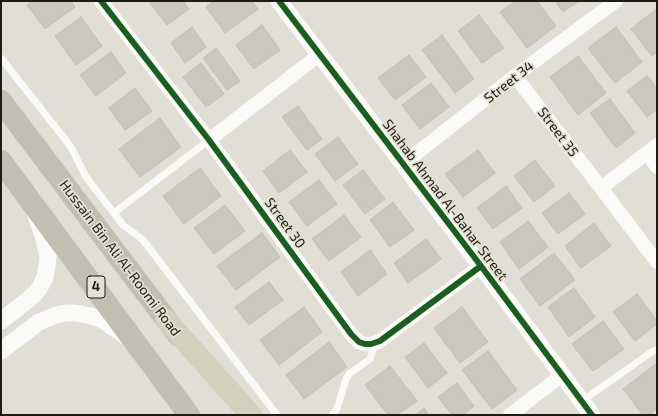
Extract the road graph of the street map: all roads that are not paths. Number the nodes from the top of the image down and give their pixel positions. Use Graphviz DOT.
graph roads {
  1 [pos="101,1"];
  2 [pos="279,1"];
  3 [pos="616,1"];
  4 [pos="319,55"];
  5 [pos="1,58"];
  6 [pos="516,76"];
  7 [pos="1,101"];
  8 [pos="209,140"];
  9 [pos="652,149"];
  10 [pos="1,161"];
  11 [pos="403,164"];
  12 [pos="657,167"];
  13 [pos="601,188"];
  14 [pos="29,197"];
  15 [pos="114,212"];
  16 [pos="657,262"];
  17 [pos="481,266"];
  18 [pos="166,320"];
  19 [pos="1,321"];
  20 [pos="375,343"];
  21 [pos="138,344"];
  22 [pos="657,350"];
  23 [pos="1,351"];
  24 [pos="562,375"];
  25 [pos="582,401"];
  26 [pos="190,415"];
  27 [pos="239,415"];
  28 [pos="251,415"];
  29 [pos="277,415"];
  30 [pos="332,415"];
  31 [pos="510,415"];
  32 [pos="592,415"];
  1 -- 8 [label="street, Street 30"];
  2 -- 4 [label="street, Shahab Ahmad Al-Bahar Street"];
  3 -- 6 [label="street, Street 34"];
  4 -- 8 [label="street"];
  4 -- 11 [label="street, Shahab Ahmad Al-Bahar Street"];
  5 -- 15 [label="lane"];
  6 -- 11 [label="street, Street 34"];
  6 -- 13 [label="street, Street 35"];
  7 -- 18 [label="highway, Hussain Bin Ali Al-Roomi Road"];
  8 -- 15 [label="lane"];
  8 -- 20 [label="street, Street 30"];
  9 -- 12 [label="street"];
  9 -- 13 [label="street"];
  10 -- 14 [label="highway, 4"];
  11 -- 17 [label="street, Shahab Ahmad Al-Bahar Street"];
  13 -- 16 [label="street, Street 35"];
  14 -- 19 [label="street"];
  14 -- 21 [label="highway, 4"];
  15 -- 29 [label="lane"];
  17 -- 20 [label="street"];
  17 -- 24 [label="street, Shahab Ahmad Al-Bahar Street"];
  18 -- 27 [label="highway, Hussain Bin Ali Al-Roomi Road"];
  18 -- 28 [label="highway"];
  20 -- 30 [label="lane"];
  21 -- 23 [label="street"];
  21 -- 26 [label="highway, 4"];
  22 -- 25 [label="lane"];
  24 -- 25 [label="street, Shahab Ahmad Al-Bahar Street"];
  24 -- 31 [label="street"];
  25 -- 32 [label="street, Shahab Ahmad Al-Bahar Street"];
}
